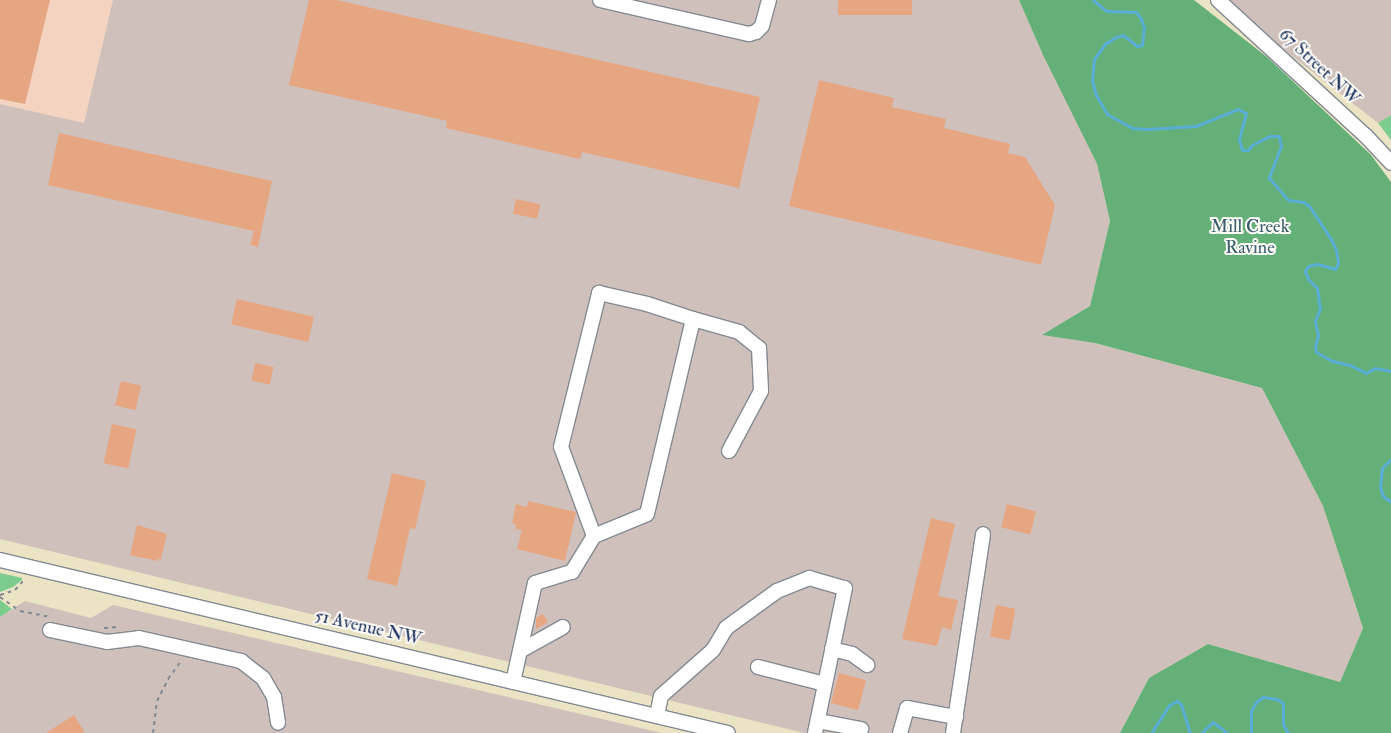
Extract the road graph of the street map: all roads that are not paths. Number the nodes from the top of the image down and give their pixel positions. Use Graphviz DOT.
graph roads {
  1 [pos="600,0"];
  2 [pos="769,0"];
  3 [pos="1218,0"];
  4 [pos="1391,164"];
  5 [pos="693,319"];
  6 [pos="729,451"];
  7 [pos="984,534"];
  8 [pos="594,536"];
  9 [pos="0,560"];
  10 [pos="563,627"];
  11 [pos="50,630"];
  12 [pos="832,649"];
  13 [pos="520,651"];
  14 [pos="867,665"];
  15 [pos="758,667"];
  16 [pos="513,682"];
  17 [pos="825,684"];
  18 [pos="657,716"];
  19 [pos="956,717"];
  20 [pos="278,723"];
  21 [pos="817,727"];
  22 [pos="861,729"];
  23 [pos="728,733"];
  24 [pos="900,733"];
  25 [pos="953,733"];
  1 -- 2 [label="street"];
  3 -- 4 [label="street, 67 Street NW"];
  5 -- 6 [label="street"];
  5 -- 8 [label="street"];
  5 -- 8 [label="street"];
  7 -- 19 [label="street"];
  8 -- 13 [label="street"];
  9 -- 16 [label="street, 51 Avenue NW"];
  10 -- 13 [label="street"];
  11 -- 20 [label="street"];
  12 -- 14 [label="street"];
  12 -- 17 [label="street"];
  12 -- 18 [label="street"];
  13 -- 16 [label="street"];
  15 -- 17 [label="street"];
  16 -- 18 [label="street, 51 Avenue NW"];
  17 -- 21 [label="street"];
  18 -- 23 [label="street, 51 Avenue NW"];
  19 -- 24 [label="street"];
  19 -- 25 [label="street"];
  21 -- 22 [label="street"];
}
